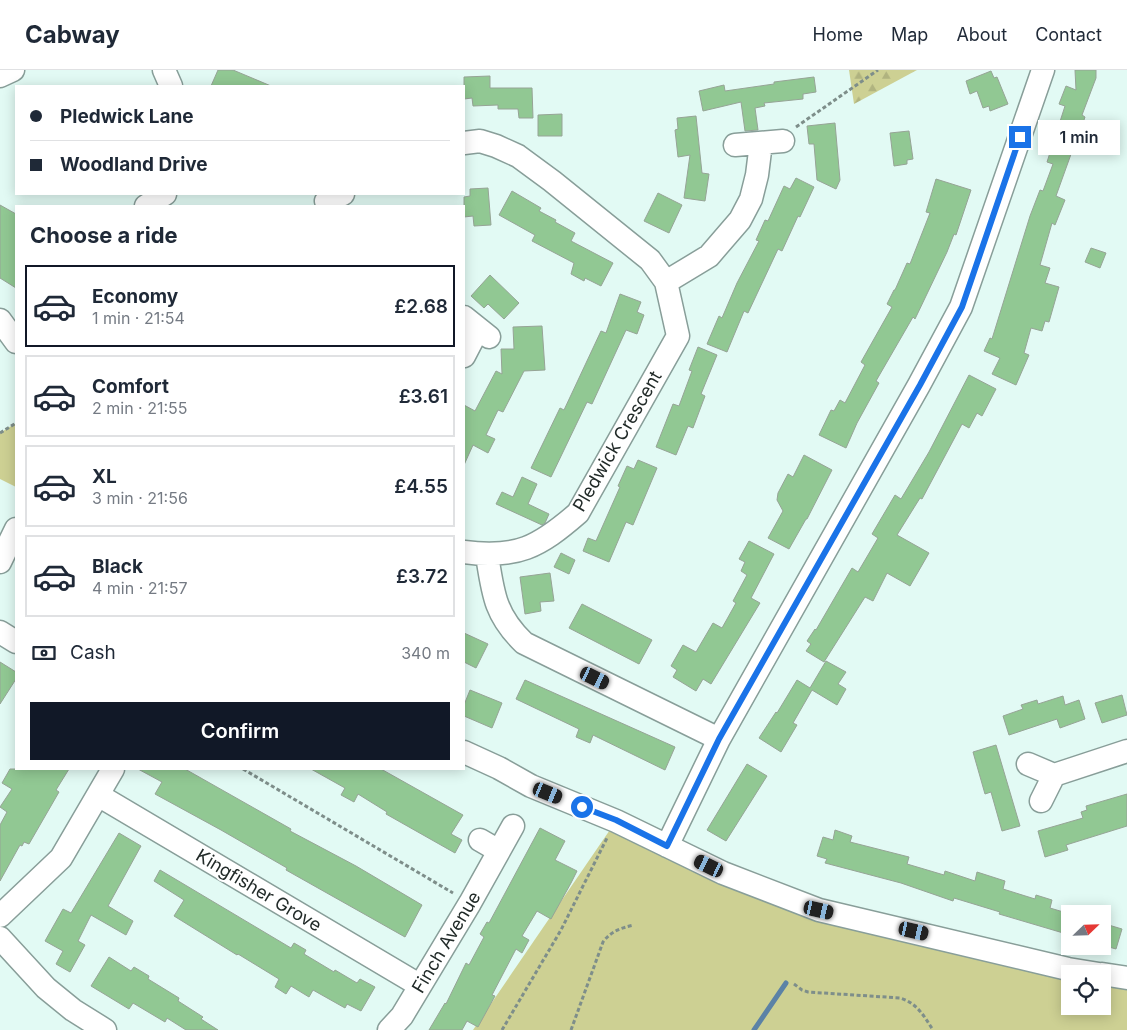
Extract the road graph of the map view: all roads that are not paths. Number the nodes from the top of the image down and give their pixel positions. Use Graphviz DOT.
graph roads {
  1 [pos="13,70"];
  2 [pos="164,70"];
  3 [pos="1043,70"];
  4 [pos="0,76"];
  5 [pos="171,85"];
  6 [pos="783,141"];
  7 [pos="465,143"];
  8 [pos="761,143"];
  9 [pos="735,145"];
  10 [pos="163,195"];
  11 [pos="148,205"];
  12 [pos="666,282"];
  13 [pos="0,320"];
  14 [pos="477,328"];
  15 [pos="15,341"];
  16 [pos="465,354"];
  17 [pos="15,531"];
  18 [pos="465,552"];
  19 [pos="487,555"];
  20 [pos="0,562"];
  21 [pos="0,632"];
  22 [pos="15,641"];
  23 [pos="719,739"];
  24 [pos="1127,751"];
  25 [pos="465,752"];
  26 [pos="1028,764"];
  27 [pos="112,770"];
  28 [pos="1054,775"];
  29 [pos="98,795"];
  30 [pos="1041,801"];
  31 [pos="513,826"];
  32 [pos="480,840"];
  33 [pos="667,846"];
  34 [pos="499,851"];
  35 [pos="0,916"];
  36 [pos="0,938"];
  37 [pos="1061,967"];
  38 [pos="1111,976"];
  39 [pos="1127,978"];
  40 [pos="420,985"];
  41 [pos="105,1030"];
  42 [pos="389,1030"];
  1 -- 4 [label="street"];
  2 -- 5 [label="street"];
  3 -- 23 [label="street"];
  6 -- 8 [label="street"];
  7 -- 12 [label="street, Pledwick Crescent"];
  8 -- 9 [label="street"];
  8 -- 12 [label="street"];
  10 -- 11 [label="street"];
  12 -- 19 [label="street, Pledwick Crescent"];
  13 -- 15 [label="street"];
  14 -- 16 [label="street"];
  17 -- 20 [label="street"];
  18 -- 19 [label="street, Pledwick Crescent"];
  19 -- 23 [label="street"];
  21 -- 22 [label="street"];
  23 -- 33 [label="street"];
  24 -- 28 [label="street"];
  25 -- 33 [label="street"];
  26 -- 28 [label="street"];
  27 -- 29 [label="street"];
  28 -- 30 [label="street"];
  29 -- 35 [label="street"];
  29 -- 40 [label="street, Kingfisher Grove"];
  31 -- 34 [label="street, Finch Avenue"];
  32 -- 34 [label="street"];
  33 -- 37 [label="street"];
  34 -- 40 [label="street, Finch Avenue"];
  36 -- 41 [label="street"];
  38 -- 39 [label="street"];
  40 -- 42 [label="street, Finch Avenue"];
}
